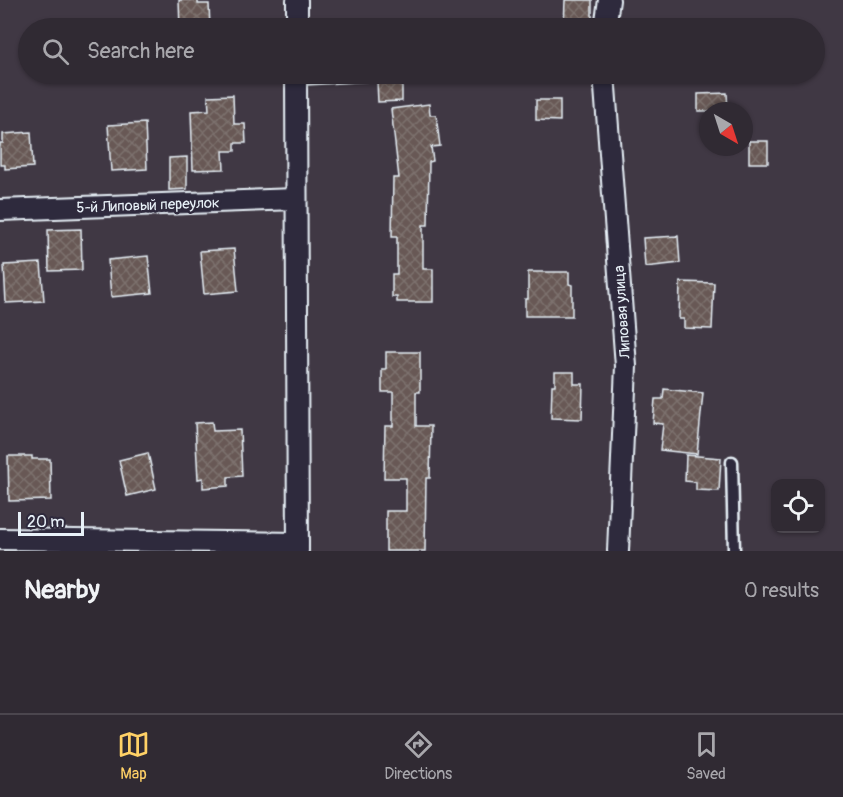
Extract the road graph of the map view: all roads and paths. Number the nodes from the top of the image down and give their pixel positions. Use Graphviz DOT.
graph roads {
  1 [pos="297,0"];
  2 [pos="609,0"];
  3 [pos="297,18"];
  4 [pos="606,18"];
  5 [pos="296,84"];
  6 [pos="605,84"];
  7 [pos="296,199"];
  8 [pos="0,210"];
  9 [pos="732,462"];
  10 [pos="0,538"];
  11 [pos="298,547"];
  12 [pos="618,551"];
  13 [pos="734,551"];
  1 -- 3 [label="street"];
  2 -- 4 [label="street"];
  5 -- 7 [label="street"];
  6 -- 12 [label="street, Липовая улица"];
  7 -- 8 [label="street, 5-й Липовый переулок"];
  7 -- 11 [label="street"];
  9 -- 13 [label="lane"];
  10 -- 11 [label="street"];
}
